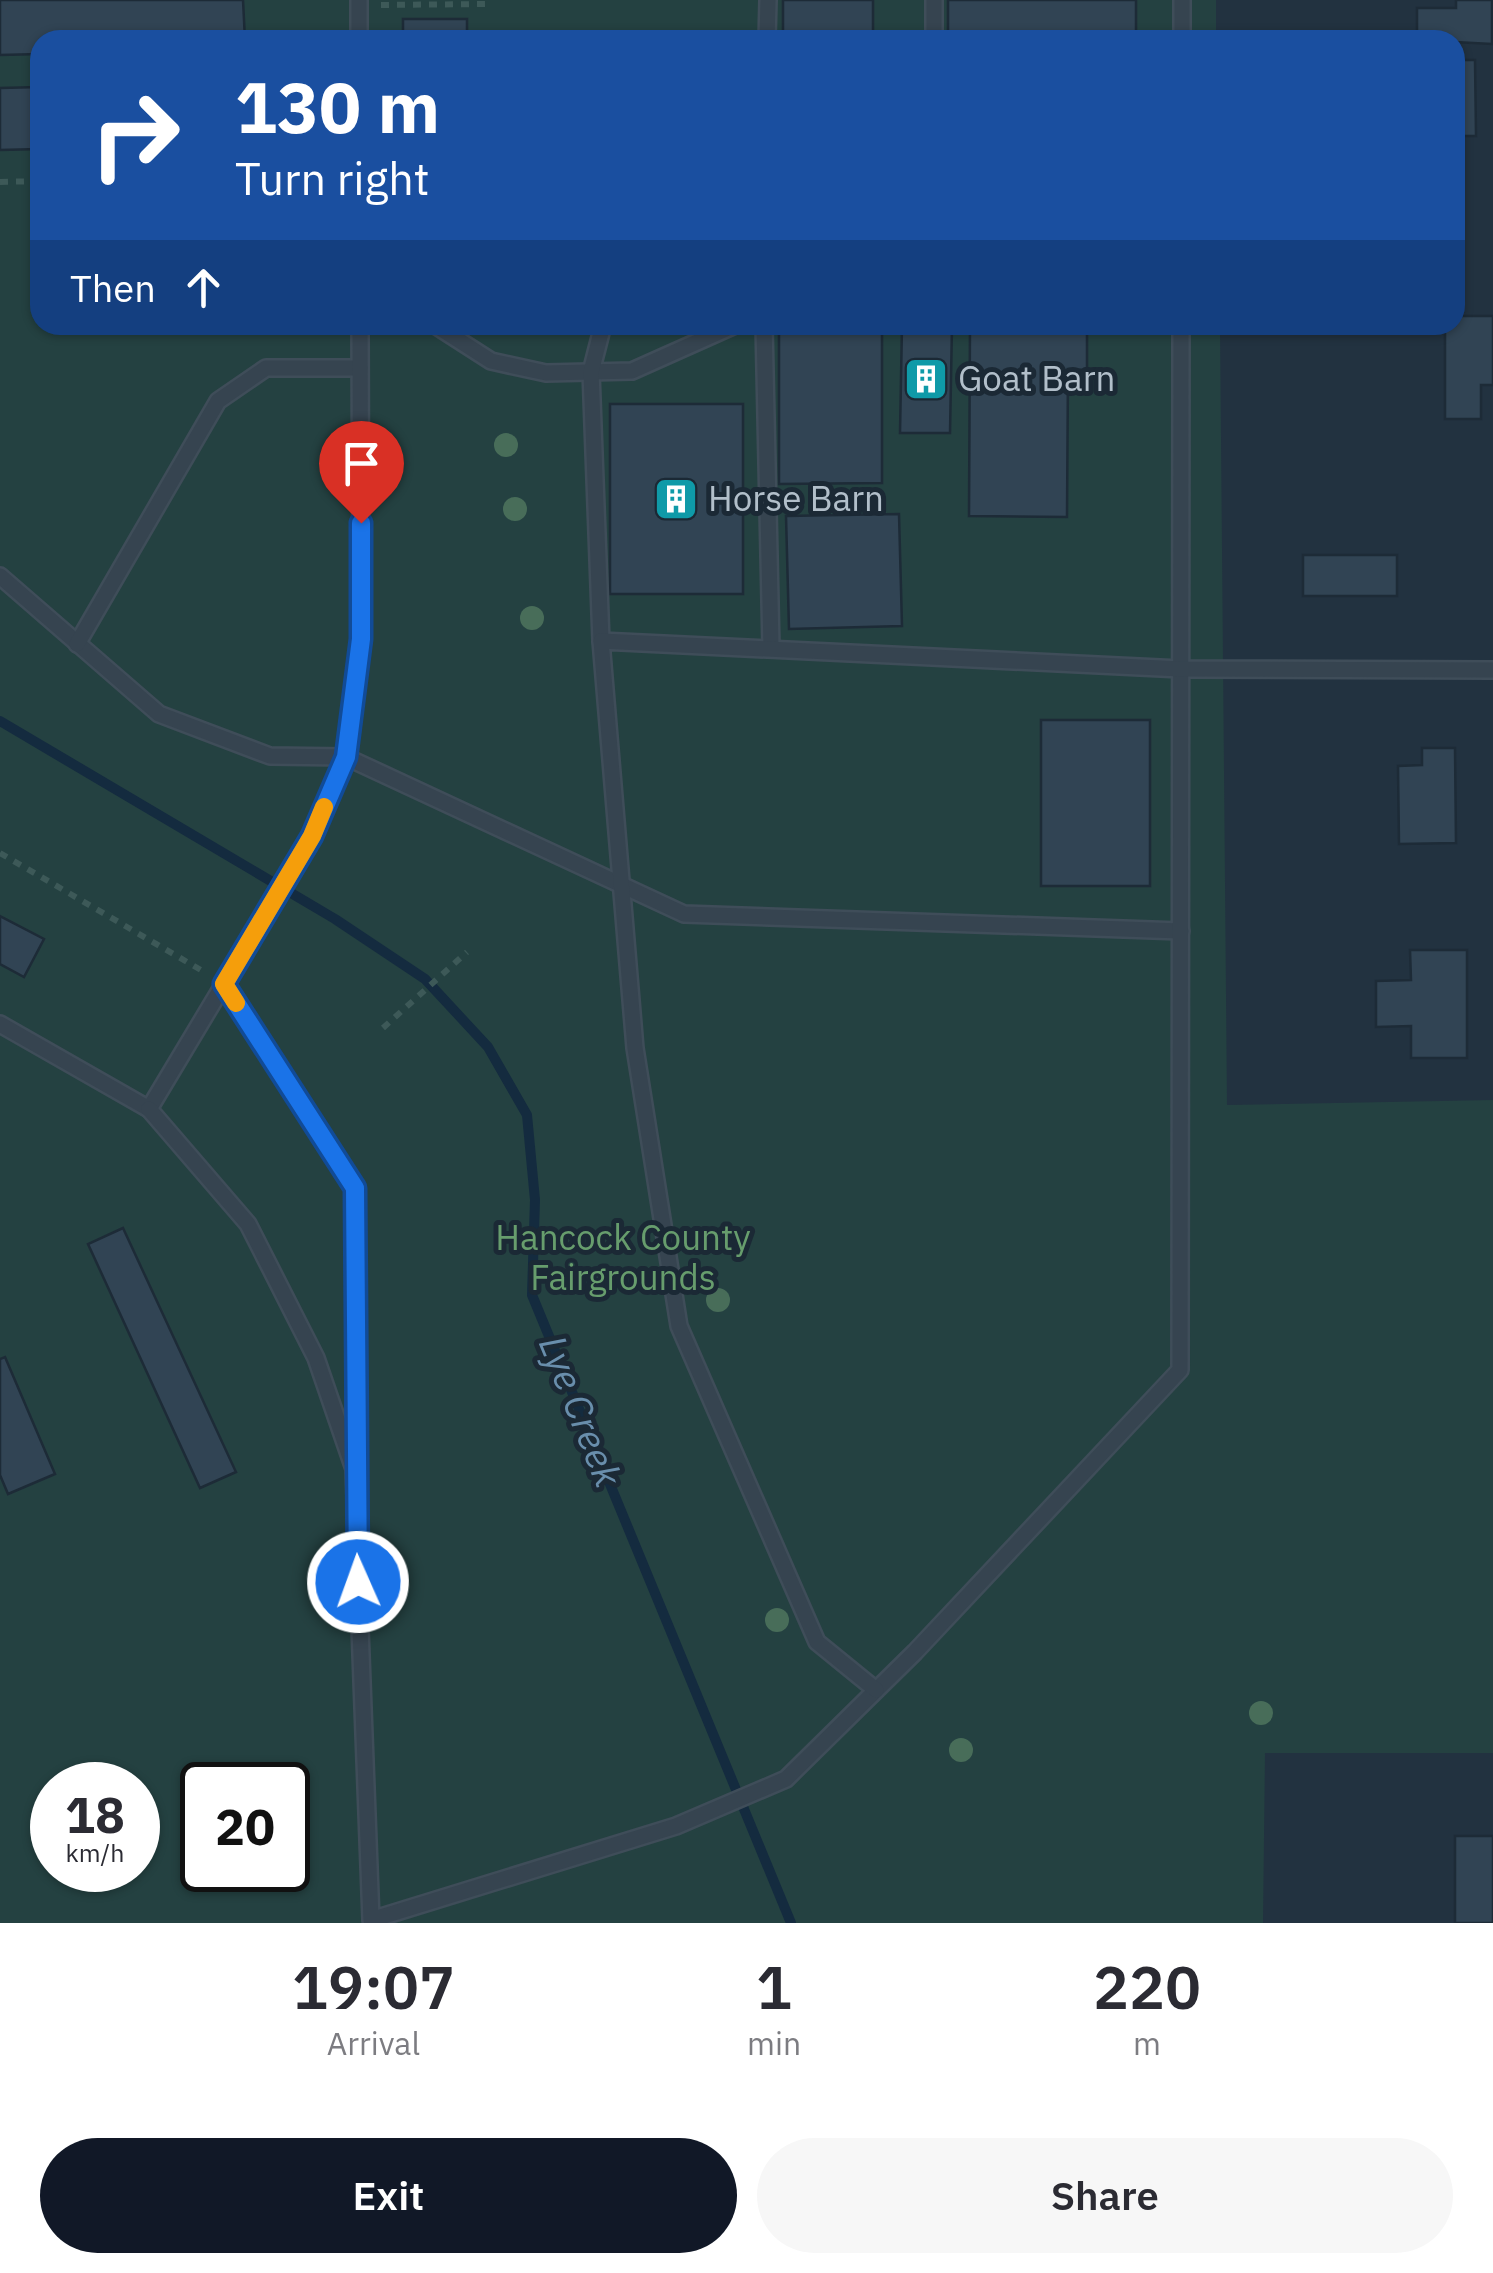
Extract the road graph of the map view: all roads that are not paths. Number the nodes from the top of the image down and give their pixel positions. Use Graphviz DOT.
graph roads {
  1 [pos="768,0"];
  2 [pos="934,0"];
  3 [pos="1182,0"];
  4 [pos="359,3"];
  5 [pos="359,30"];
  6 [pos="767,30"];
  7 [pos="934,30"];
  8 [pos="1182,30"];
  9 [pos="360,335"];
  10 [pos="451,335"];
  11 [pos="600,335"];
  12 [pos="712,335"];
  13 [pos="764,335"];
  14 [pos="1181,335"];
  15 [pos="360,368"];
  16 [pos="591,372"];
  17 [pos="0,576"];
  18 [pos="601,641"];
  19 [pos="76,644"];
  20 [pos="770,648"];
  21 [pos="1181,668"];
  22 [pos="1493,670"];
  23 [pos="346,757"];
  24 [pos="620,885"];
  25 [pos="1181,931"];
  26 [pos="224,984"];
  27 [pos="0,1024"];
  28 [pos="149,1109"];
  29 [pos="354,1468"];
  30 [pos="876,1690"];
  31 [pos="369,1922"];
  1 -- 6 [label="lane"];
  2 -- 7 [label="lane"];
  3 -- 8 [label="lane"];
  4 -- 5 [label="lane"];
  9 -- 15 [label="lane"];
  10 -- 16 [label="lane"];
  11 -- 16 [label="lane"];
  12 -- 16 [label="lane"];
  13 -- 20 [label="lane"];
  14 -- 21 [label="lane"];
  15 -- 19 [label="lane"];
  15 -- 23 [label="lane"];
  16 -- 18 [label="lane"];
  17 -- 19 [label="lane"];
  18 -- 20 [label="lane"];
  18 -- 24 [label="lane"];
  19 -- 23 [label="lane"];
  20 -- 21 [label="lane"];
  21 -- 22 [label="lane"];
  21 -- 25 [label="lane"];
  23 -- 24 [label="lane"];
  23 -- 26 [label="lane"];
  24 -- 25 [label="lane"];
  24 -- 30 [label="lane"];
  25 -- 30 [label="lane"];
  26 -- 28 [label="lane"];
  26 -- 29 [label="lane"];
  27 -- 28 [label="lane"];
  28 -- 29 [label="lane"];
  29 -- 31 [label="lane"];
  30 -- 31 [label="lane"];
}
